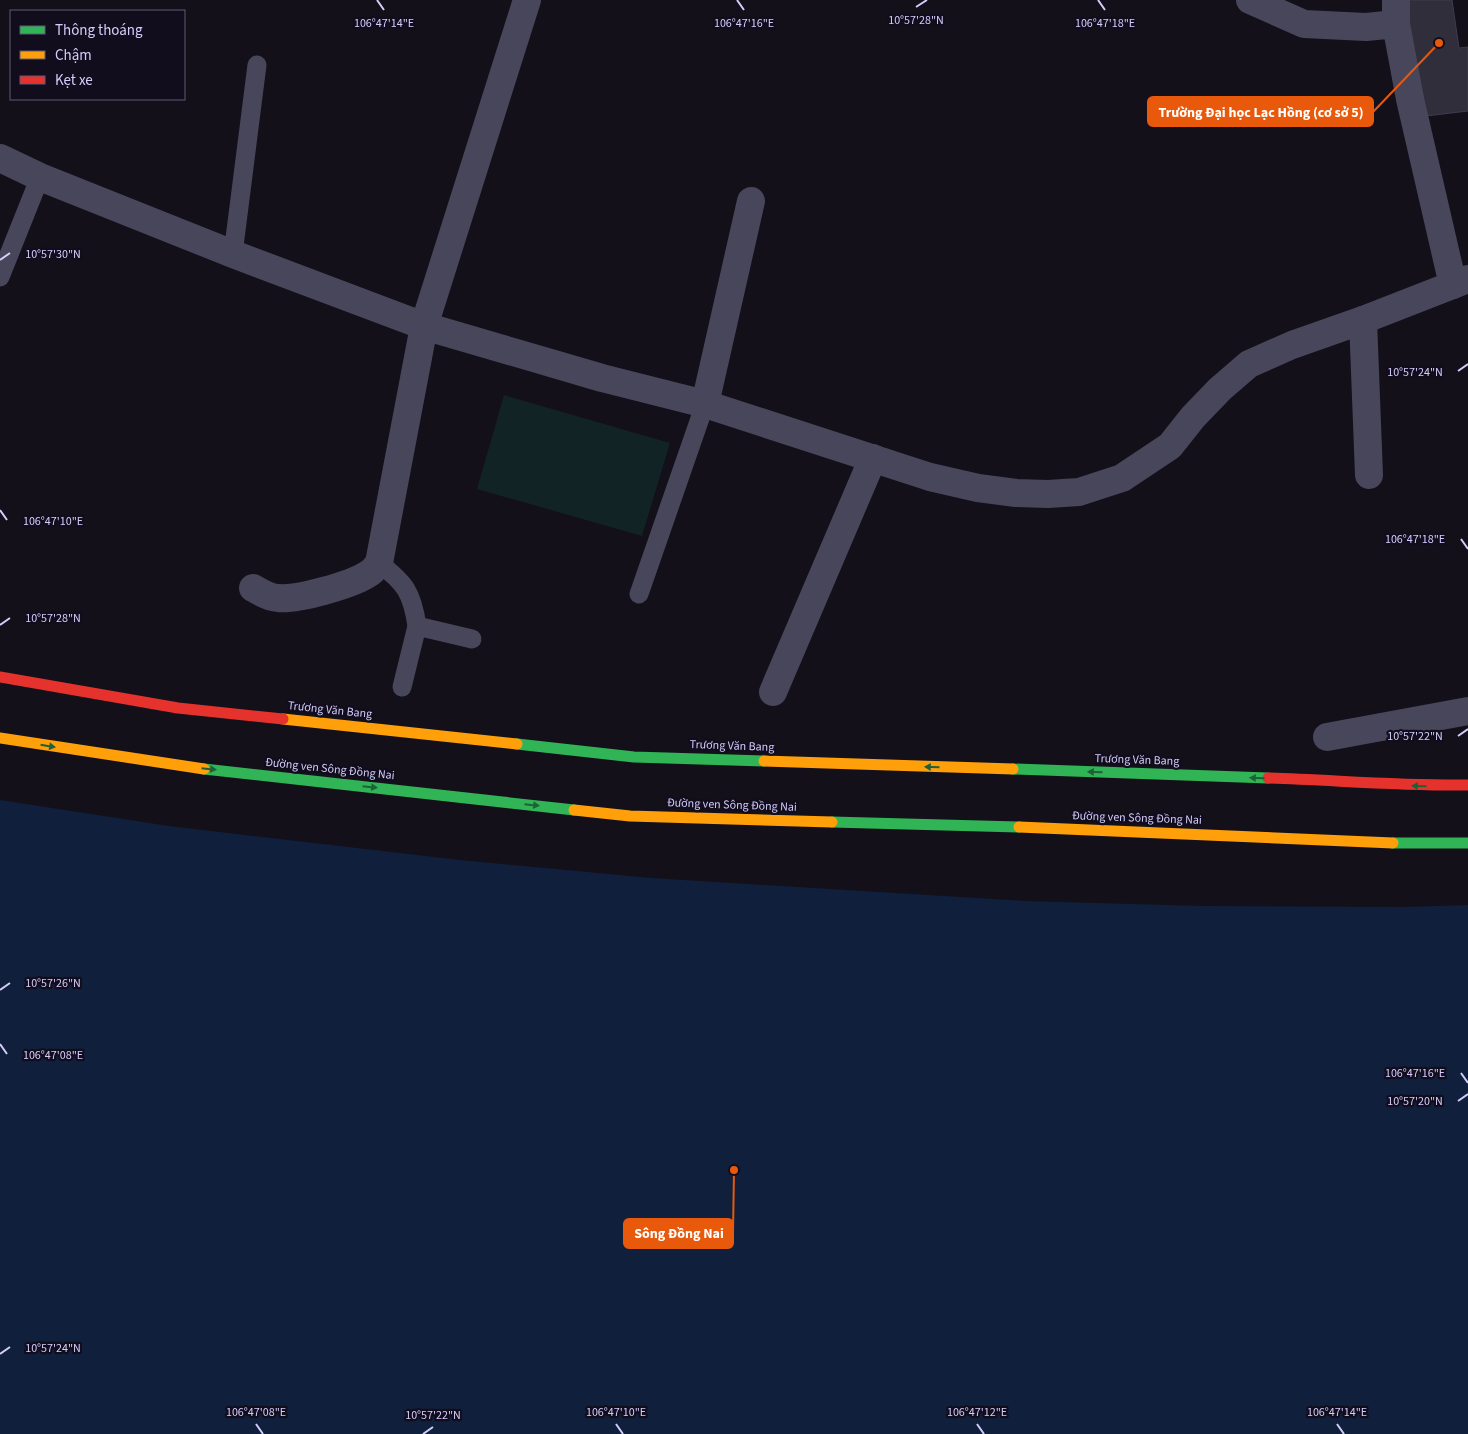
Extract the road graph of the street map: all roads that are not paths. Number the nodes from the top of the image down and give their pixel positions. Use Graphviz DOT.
graph roads {
  1 [pos="527,0"];
  2 [pos="1250,0"];
  3 [pos="1396,12"];
  4 [pos="256,65"];
  5 [pos="0,158"];
  6 [pos="40,177"];
  7 [pos="751,202"];
  8 [pos="234,254"];
  9 [pos="0,277"];
  10 [pos="1461,282"];
  11 [pos="1363,320"];
  12 [pos="424,326"];
  13 [pos="705,404"];
  14 [pos="873,458"];
  15 [pos="1368,475"];
  16 [pos="379,563"];
  17 [pos="253,588"];
  18 [pos="639,594"];
  19 [pos="416,626"];
  20 [pos="472,639"];
  21 [pos="0,677"];
  22 [pos="402,687"];
  23 [pos="773,692"];
  24 [pos="1468,711"];
  25 [pos="1327,737"];
  26 [pos="0,738"];
  27 [pos="1468,785"];
  28 [pos="1468,842"];
  1 -- 12 [label="street"];
  2 -- 3 [label="street"];
  3 -- 10 [label="street"];
  4 -- 8 [label="lane"];
  5 -- 6 [label="street"];
  6 -- 8 [label="street"];
  6 -- 9 [label="lane"];
  7 -- 13 [label="street"];
  8 -- 12 [label="street"];
  10 -- 11 [label="street"];
  11 -- 14 [label="street"];
  11 -- 15 [label="street"];
  12 -- 13 [label="street"];
  12 -- 16 [label="street"];
  13 -- 14 [label="street"];
  13 -- 18 [label="lane"];
  14 -- 23 [label="street"];
  16 -- 17 [label="street"];
  16 -- 19 [label="lane"];
  19 -- 20 [label="lane"];
  19 -- 22 [label="lane"];
  27 -- 21 [label="main road, Trương Văn Bang, one-way"];
  24 -- 25 [label="street"];
  26 -- 28 [label="main road, Đường ven Sông Đồng Nai, one-way"];
}
